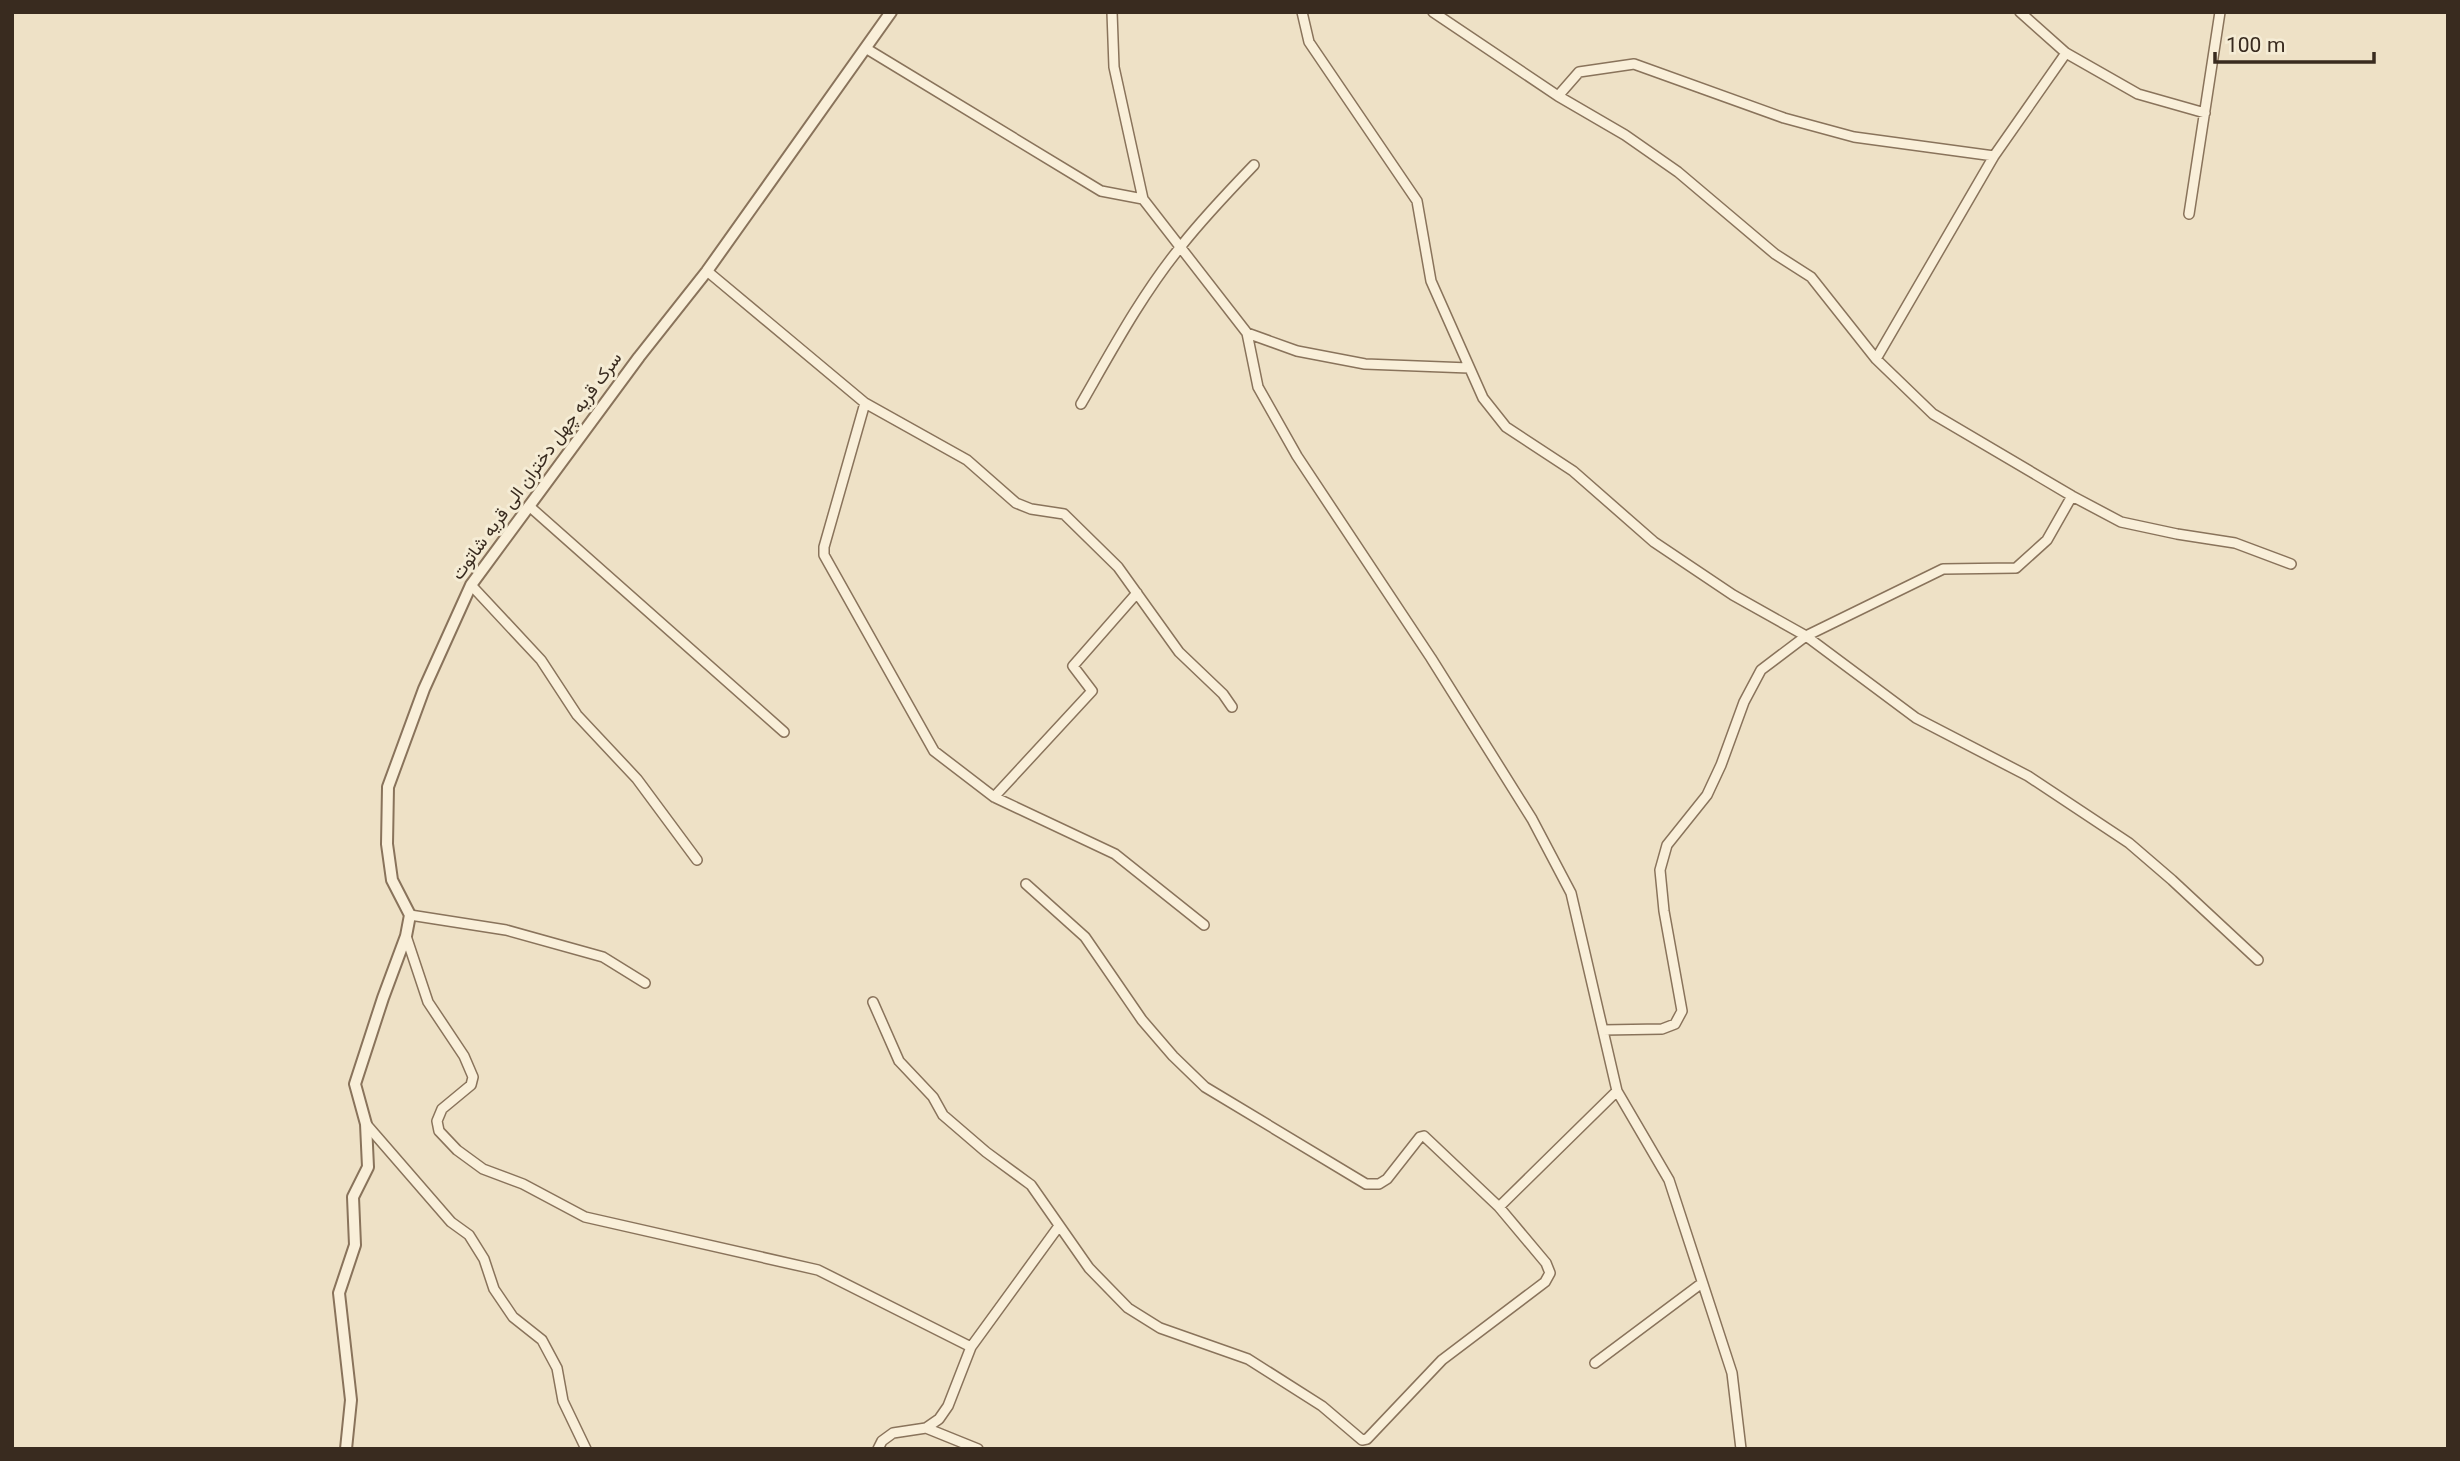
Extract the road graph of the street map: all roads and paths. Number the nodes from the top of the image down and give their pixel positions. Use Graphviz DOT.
graph roads {
  1 [pos="891,12"];
  2 [pos="1112,12"];
  3 [pos="1302,12"];
  4 [pos="1433,12"];
  5 [pos="2020,12"];
  6 [pos="2220,12"];
  7 [pos="867,49"];
  8 [pos="2066,53"];
  9 [pos="1558,96"];
  10 [pos="2205,113"];
  11 [pos="1994,156"];
  12 [pos="1254,165"];
  13 [pos="1143,199"];
  14 [pos="2189,214"];
  15 [pos="1180,247"];
  16 [pos="707,271"];
  17 [pos="1247,333"];
  18 [pos="1876,359"];
  19 [pos="1469,368"];
  20 [pos="865,403"];
  21 [pos="1081,404"];
  22 [pos="2072,496"];
  23 [pos="528,506"];
  24 [pos="2291,564"];
  25 [pos="471,585"];
  26 [pos="1138,593"];
  27 [pos="1806,636"];
  28 [pos="1232,707"];
  29 [pos="784,732"];
  30 [pos="994,797"];
  31 [pos="697,860"];
  32 [pos="1026,884"];
  33 [pos="410,915"];
  34 [pos="1204,925"];
  35 [pos="406,936"];
  36 [pos="2258,960"];
  37 [pos="645,983"];
  38 [pos="873,1002"];
  39 [pos="1603,1030"];
  40 [pos="1618,1091"];
  41 [pos="366,1124"];
  42 [pos="1499,1206"];
  43 [pos="1059,1226"];
  44 [pos="1702,1283"];
  45 [pos="971,1347"];
  46 [pos="1595,1363"];
  47 [pos="926,1428"];
  48 [pos="346,1449"];
  49 [pos="586,1449"];
  50 [pos="878,1449"];
  51 [pos="978,1449"];
  52 [pos="1741,1449"];
  1 -- 7 [label="street, سرک قریه چهل دختران الی قریه شاتوت"];
  2 -- 13 [label="street"];
  3 -- 19 [label="street"];
  4 -- 9 [label="street"];
  5 -- 8 [label="street"];
  6 -- 10 [label="street"];
  7 -- 13 [label="street"];
  7 -- 16 [label="street, سرک قریه چهل دختران الی قریه شاتوت"];
  8 -- 10 [label="street"];
  8 -- 11 [label="street"];
  9 -- 11 [label="street"];
  9 -- 18 [label="street"];
  10 -- 14 [label="street"];
  11 -- 18 [label="street"];
  12 -- 15 [label="street"];
  13 -- 15 [label="street"];
  15 -- 17 [label="street"];
  15 -- 21 [label="street"];
  16 -- 20 [label="street"];
  16 -- 23 [label="street, سرک قریه چهل دختران الی قریه شاتوت"];
  17 -- 19 [label="street"];
  17 -- 39 [label="street"];
  18 -- 22 [label="street"];
  19 -- 27 [label="street"];
  20 -- 26 [label="street"];
  20 -- 30 [label="street"];
  22 -- 24 [label="street"];
  22 -- 27 [label="street"];
  23 -- 25 [label="street, سرک قریه چهل دختران الی قریه شاتوت"];
  23 -- 29 [label="street"];
  25 -- 31 [label="street"];
  25 -- 33 [label="street, سرک قریه چهل دختران الی قریه شاتوت"];
  26 -- 28 [label="street"];
  26 -- 30 [label="street"];
  27 -- 36 [label="street"];
  27 -- 39 [label="street"];
  30 -- 34 [label="street"];
  32 -- 42 [label="street"];
  33 -- 35 [label="street"];
  33 -- 37 [label="street"];
  35 -- 41 [label="street"];
  35 -- 45 [label="street"];
  38 -- 43 [label="street"];
  39 -- 40 [label="street"];
  40 -- 42 [label="street"];
  40 -- 44 [label="street"];
  41 -- 48 [label="street"];
  41 -- 49 [label="street"];
  42 -- 43 [label="street"];
  43 -- 45 [label="street"];
  44 -- 46 [label="street"];
  44 -- 52 [label="street"];
  45 -- 47 [label="street"];
  47 -- 50 [label="street"];
  47 -- 51 [label="street"];
}
